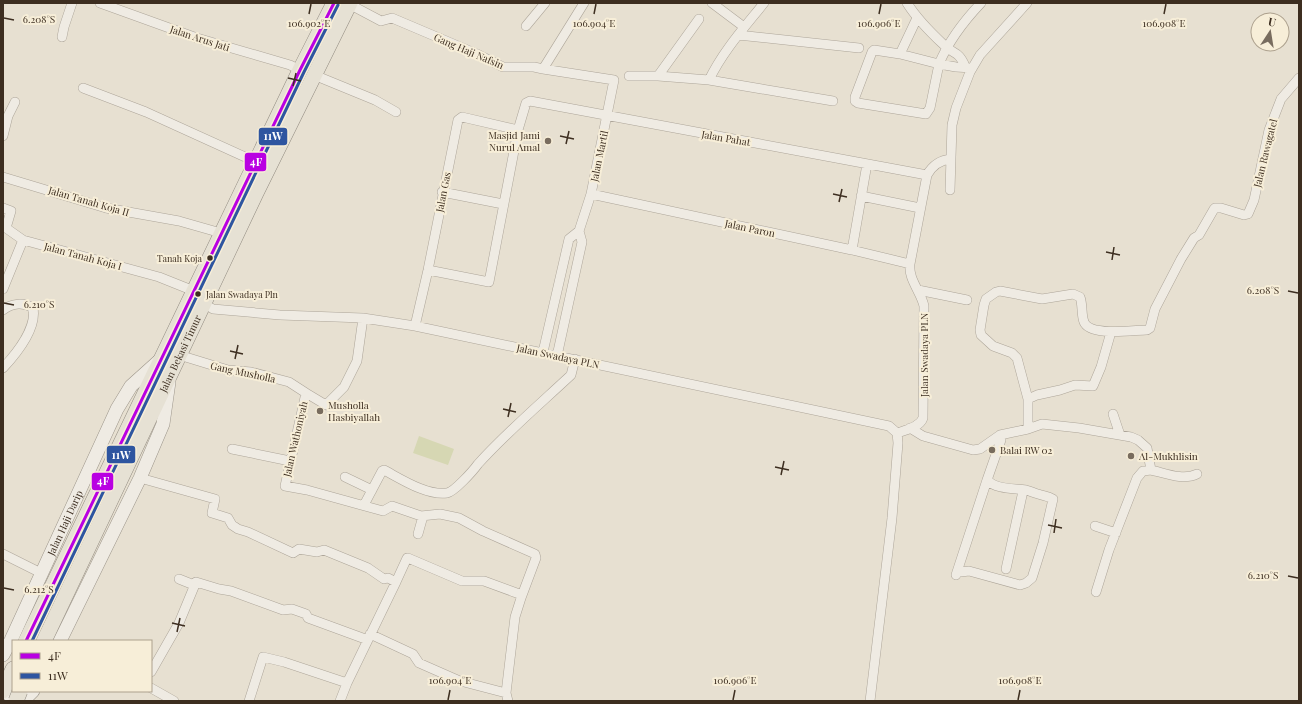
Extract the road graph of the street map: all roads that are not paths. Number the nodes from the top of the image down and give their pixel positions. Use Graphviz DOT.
graph roads {
  1 [pos="72,3"];
  2 [pos="101,3"];
  3 [pos="334,3"];
  4 [pos="350,3"];
  5 [pos="545,3"];
  6 [pos="584,3"];
  7 [pos="712,3"];
  8 [pos="764,3"];
  9 [pos="907,3"];
  10 [pos="981,3"];
  11 [pos="1027,3"];
  12 [pos="917,18"];
  13 [pos="698,19"];
  14 [pos="526,26"];
  15 [pos="744,27"];
  16 [pos="738,35"];
  17 [pos="62,37"];
  18 [pos="946,47"];
  19 [pos="859,48"];
  20 [pos="900,54"];
  21 [pos="939,64"];
  22 [pos="968,67"];
  23 [pos="543,69"];
  24 [pos="307,72"];
  25 [pos="629,76"];
  26 [pos="658,76"];
  27 [pos="1299,78"];
  28 [pos="614,80"];
  29 [pos="709,80"];
  30 [pos="84,88"];
  31 [pos="833,101"];
  32 [pos="14,102"];
  33 [pos="396,112"];
  34 [pos="607,116"];
  35 [pos="518,130"];
  36 [pos="3,136"];
  37 [pos="951,159"];
  38 [pos="256,162"];
  39 [pos="867,164"];
  40 [pos="927,176"];
  41 [pos="3,177"];
  42 [pos="950,190"];
  43 [pos="442,192"];
  44 [pos="591,194"];
  45 [pos="861,196"];
  46 [pos="503,204"];
  47 [pos="3,208"];
  48 [pos="920,208"];
  49 [pos="579,231"];
  50 [pos="221,233"];
  51 [pos="23,240"];
  52 [pos="852,250"];
  53 [pos="910,264"];
  54 [pos="428,270"];
  55 [pos="3,289"];
  56 [pos="918,290"];
  57 [pos="194,291"];
  58 [pos="967,300"];
  59 [pos="208,306"];
  60 [pos="3,310"];
  61 [pos="363,318"];
  62 [pos="415,326"];
  63 [pos="1111,332"];
  64 [pos="543,352"];
  65 [pos="179,355"];
  66 [pos="557,356"];
  67 [pos="162,357"];
  68 [pos="575,360"];
  69 [pos="3,368"];
  70 [pos="170,374"];
  71 [pos="306,393"];
  72 [pos="1028,399"];
  73 [pos="1113,414"];
  74 [pos="910,428"];
  75 [pos="1028,429"];
  76 [pos="897,433"];
  77 [pos="1120,435"];
  78 [pos="1000,436"];
  79 [pos="232,449"];
  80 [pos="290,461"];
  81 [pos="1151,470"];
  82 [pos="1197,474"];
  83 [pos="345,477"];
  84 [pos="140,478"];
  85 [pos="987,480"];
  86 [pos="372,490"];
  87 [pos="1023,490"];
  88 [pos="364,505"];
  89 [pos="423,516"];
  90 [pos="1095,526"];
  91 [pos="1116,533"];
  92 [pos="418,534"];
  93 [pos="3,554"];
  94 [pos="1006,569"];
  95 [pos="41,573"];
  96 [pos="179,579"];
  97 [pos="396,582"];
  98 [pos="194,585"];
  99 [pos="1096,592"];
  100 [pos="522,595"];
  101 [pos="369,637"];
  102 [pos="26,640"];
  103 [pos="44,640"];
  104 [pos="60,640"];
  105 [pos="3,655"];
  106 [pos="152,670"];
  107 [pos="12,671"];
  108 [pos="347,683"];
  109 [pos="152,689"];
  110 [pos="3,691"];
  111 [pos="32,692"];
  112 [pos="3,695"];
  113 [pos="507,697"];
  114 [pos="174,701"];
  115 [pos="249,701"];
  116 [pos="340,701"];
  117 [pos="870,701"];
  1 -- 17 [label="street"];
  2 -- 24 [label="street, Jalan Arus Jati"];
  3 -- 24 [label="main road, Jalan Bekasi Timur"];
  4 -- 23 [label="street, Gang Haji Nafsin"];
  4 -- 24 [label="main road, Jalan Bekasi Timur"];
  5 -- 14 [label="street"];
  6 -- 23 [label="street"];
  7 -- 15 [label="street"];
  8 -- 15 [label="street"];
  9 -- 12 [label="street"];
  10 -- 18 [label="street"];
  11 -- 22 [label="street"];
  12 -- 18 [label="street"];
  12 -- 20 [label="street"];
  13 -- 26 [label="street"];
  15 -- 16 [label="street"];
  16 -- 19 [label="street"];
  16 -- 29 [label="street"];
  18 -- 21 [label="street"];
  18 -- 22 [label="street"];
  20 -- 21 [label="street"];
  20 -- 21 [label="street"];
  21 -- 22 [label="street"];
  22 -- 37 [label="street"];
  23 -- 28 [label="street, Gang Haji Nafsin"];
  24 -- 33 [label="street, Jalan Arus Jati"];
  24 -- 38 [label="main road, Jalan Bekasi Timur"];
  24 -- 59 [label="main road, Jalan Bekasi Timur"];
  25 -- 26 [label="street"];
  26 -- 29 [label="street"];
  27 -- 63 [label="street, Jalan Rawagatel"];
  28 -- 34 [label="street, Jalan Martil"];
  29 -- 31 [label="street"];
  30 -- 38 [label="street"];
  32 -- 36 [label="street"];
  34 -- 35 [label="street, Jalan Pahat"];
  34 -- 39 [label="street, Jalan Pahat"];
  34 -- 44 [label="street, Jalan Martil"];
  35 -- 43 [label="street, Jalan Gas"];
  35 -- 46 [label="street"];
  37 -- 40 [label="street"];
  37 -- 42 [label="street"];
  38 -- 50 [label="main road, Jalan Bekasi Timur"];
  39 -- 40 [label="street, Jalan Pahat"];
  39 -- 45 [label="street"];
  40 -- 48 [label="street, Jalan Swadaya PLN"];
  41 -- 50 [label="street, Jalan Tanah Koja II"];
  43 -- 46 [label="street"];
  43 -- 54 [label="street, Jalan Gas"];
  44 -- 49 [label="street, Jalan Martil"];
  44 -- 52 [label="street, Jalan Paron"];
  45 -- 48 [label="street"];
  45 -- 52 [label="street"];
  46 -- 54 [label="street"];
  47 -- 51 [label="street, Jalan Tanah Koja I"];
  48 -- 53 [label="street, Jalan Swadaya PLN"];
  49 -- 64 [label="street, Jalan Martil"];
  49 -- 66 [label="street, Jalan Martil"];
  50 -- 57 [label="main road, Jalan Bekasi Timur"];
  51 -- 55 [label="street"];
  51 -- 57 [label="street, Jalan Tanah Koja I"];
  52 -- 53 [label="street, Jalan Paron"];
  53 -- 56 [label="street, Jalan Swadaya PLN"];
  54 -- 62 [label="street, Jalan Gas"];
  56 -- 58 [label="street"];
  56 -- 74 [label="street, Jalan Swadaya PLN"];
  57 -- 67 [label="main road, Jalan Bekasi Timur"];
  59 -- 61 [label="street, Jalan Swadaya PLN"];
  59 -- 65 [label="main road, Jalan Bekasi Timur"];
  60 -- 69 [label="street"];
  61 -- 62 [label="street, Jalan Swadaya PLN"];
  61 -- 71 [label="street, Jalan Wathoniyah"];
  62 -- 64 [label="street, Jalan Swadaya PLN"];
  63 -- 72 [label="street"];
  63 -- 72 [label="street"];
  64 -- 66 [label="street, Jalan Swadaya PLN"];
  65 -- 70 [label="main road, Jalan Bekasi Timur"];
  65 -- 71 [label="street, Gang Musholla"];
  66 -- 68 [label="street, Jalan Swadaya PLN"];
  67 -- 95 [label="main road, Jalan Haji Darip"];
  67 -- 102 [label="main road, Jalan Bekasi Timur"];
  68 -- 76 [label="street, Jalan Swadaya PLN"];
  68 -- 86 [label="street"];
  70 -- 84 [label="main road"];
  70 -- 103 [label="main road, Jalan Bekasi Timur"];
  71 -- 80 [label="street, Jalan Wathoniyah"];
  72 -- 75 [label="street"];
  73 -- 77 [label="street"];
  74 -- 76 [label="street, Jalan Swadaya PLN"];
  74 -- 78 [label="street"];
  75 -- 77 [label="street"];
  75 -- 78 [label="street"];
  76 -- 117 [label="street"];
  77 -- 81 [label="street"];
  78 -- 85 [label="street"];
  79 -- 80 [label="street"];
  80 -- 88 [label="street, Jalan Wathoniyah"];
  81 -- 82 [label="street"];
  81 -- 91 [label="street"];
  83 -- 86 [label="street"];
  84 -- 97 [label="street"];
  84 -- 104 [label="main road"];
  85 -- 87 [label="street"];
  85 -- 87 [label="street"];
  86 -- 88 [label="street"];
  87 -- 94 [label="street"];
  88 -- 89 [label="street"];
  89 -- 92 [label="street"];
  89 -- 100 [label="street"];
  90 -- 91 [label="street"];
  91 -- 99 [label="street"];
  93 -- 95 [label="street"];
  95 -- 105 [label="main road, Jalan Haji Darip"];
  96 -- 98 [label="street"];
  97 -- 100 [label="street"];
  97 -- 101 [label="street"];
  98 -- 101 [label="street"];
  98 -- 106 [label="street"];
  100 -- 113 [label="street"];
  101 -- 108 [label="street"];
  101 -- 113 [label="street"];
  107 -- 110 [label="main road"];
  108 -- 115 [label="street"];
  108 -- 116 [label="street"];
  109 -- 114 [label="street"];
  111 -- 112 [label="main road"];
}
